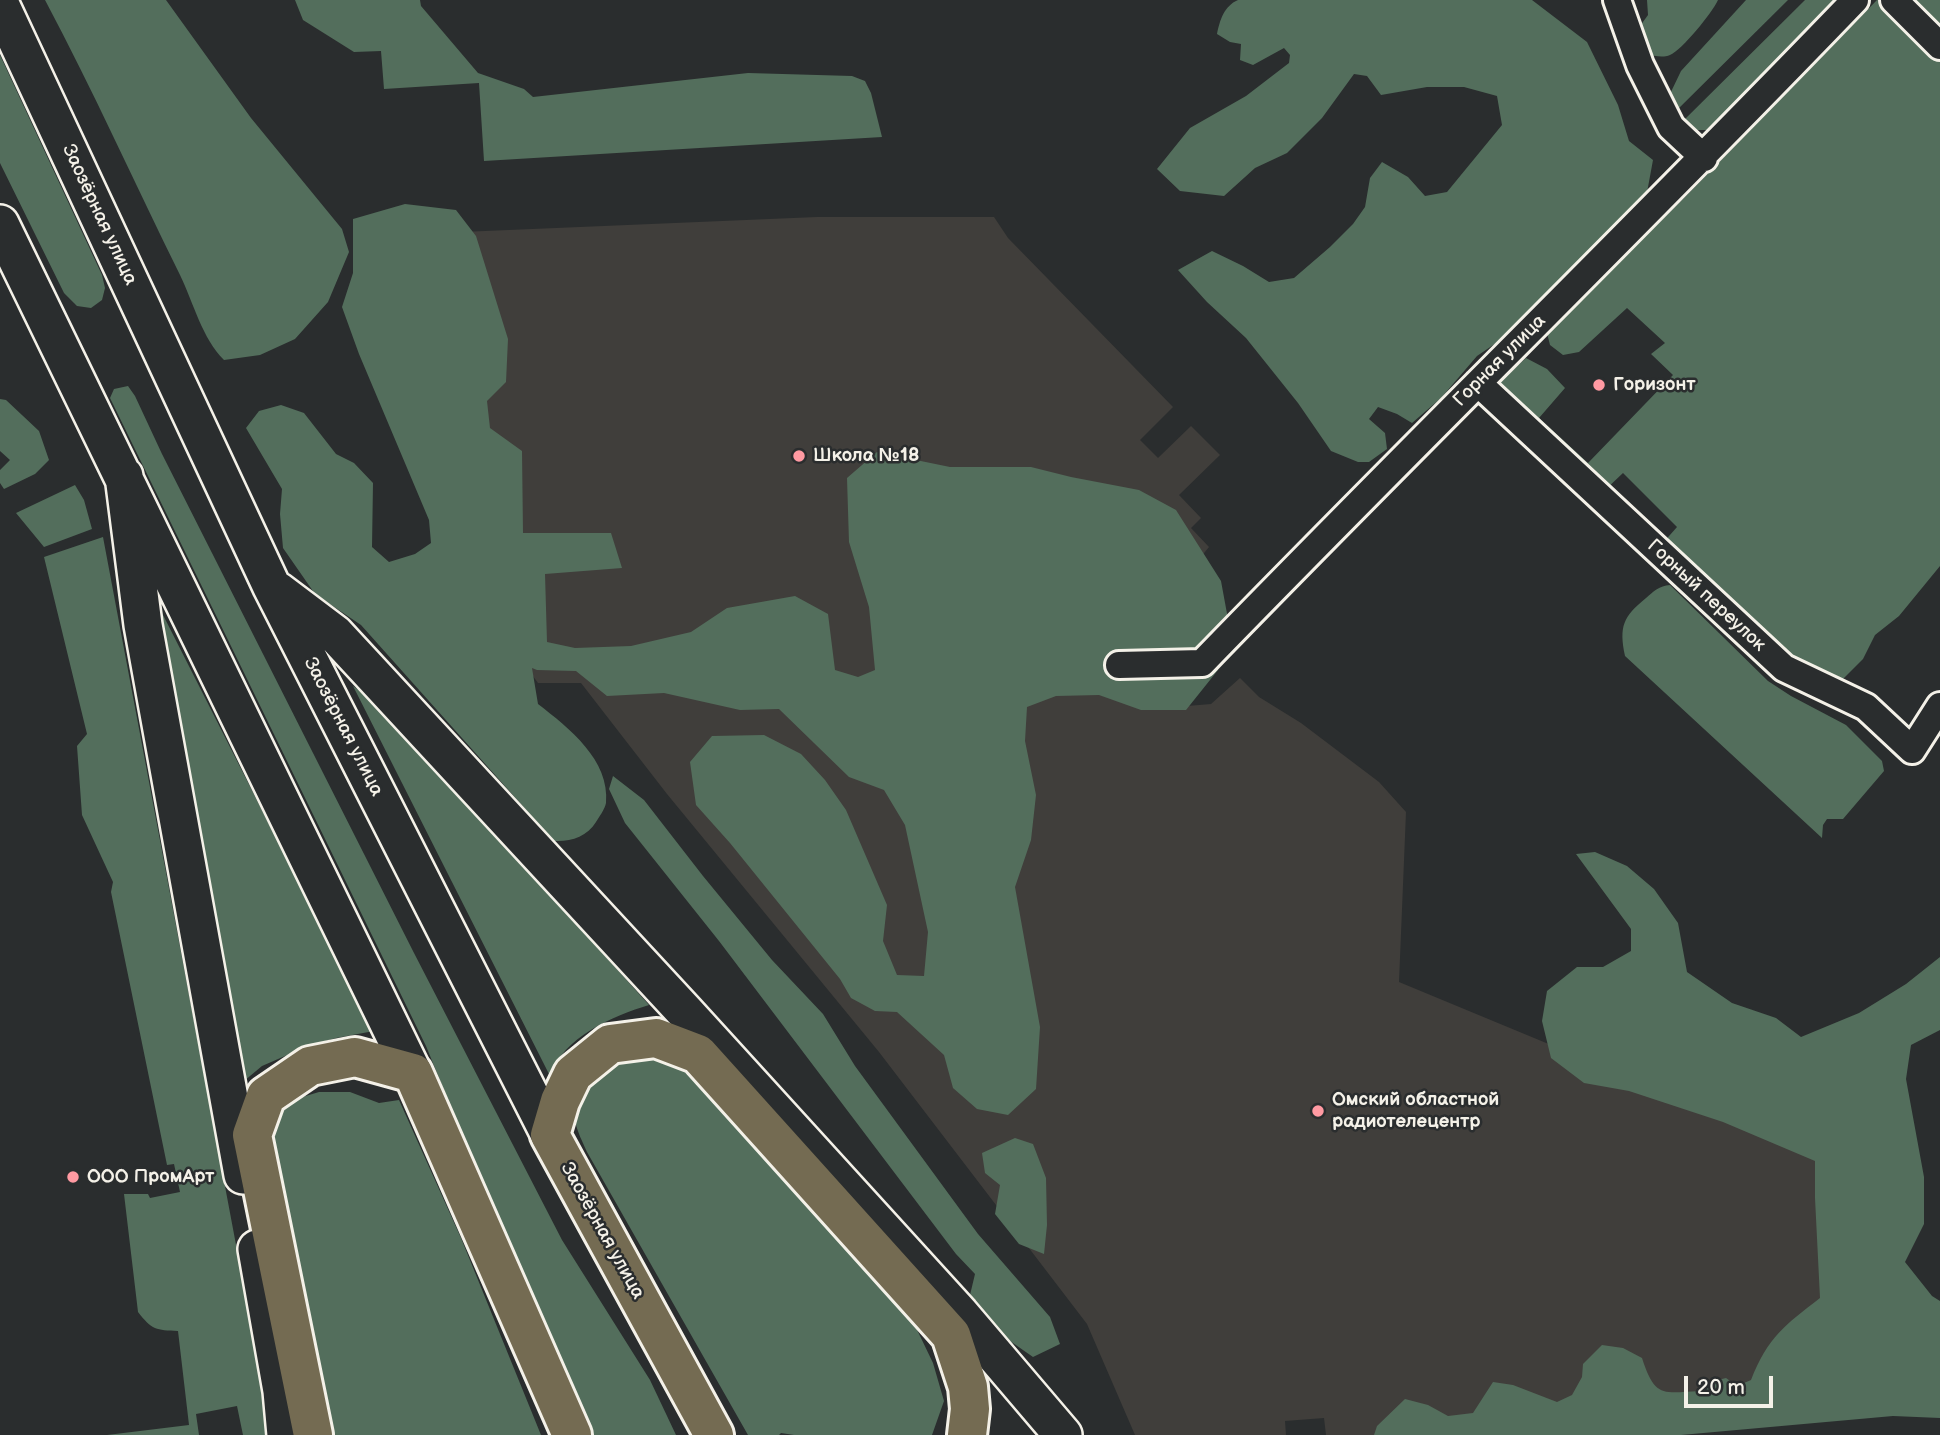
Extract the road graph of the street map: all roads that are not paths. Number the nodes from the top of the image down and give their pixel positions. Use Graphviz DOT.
graph roads {
  1 [pos="1617,0"];
  2 [pos="1855,0"];
  3 [pos="1894,0"];
  4 [pos="0,4"];
  5 [pos="1940,46"];
  6 [pos="1704,158"];
  7 [pos="0,224"];
  8 [pos="1478,383"];
  9 [pos="124,476"];
  10 [pos="272,587"];
  11 [pos="1119,665"];
  12 [pos="1940,706"];
  13 [pos="413,1073"];
  14 [pos="550,1135"];
  15 [pos="286,1435"];
  16 [pos="313,1435"];
  17 [pos="572,1435"];
  18 [pos="715,1435"];
  19 [pos="967,1435"];
  20 [pos="1063,1435"];
  1 -- 6 [label="street"];
  2 -- 6 [label="street, Горная улица"];
  3 -- 5 [label="street"];
  4 -- 10 [label="main road, Заозёрная улица"];
  6 -- 8 [label="street, Горная улица"];
  7 -- 9 [label="main road"];
  8 -- 11 [label="street, Горная улица"];
  8 -- 12 [label="street, Горный переулок"];
  9 -- 13 [label="main road"];
  9 -- 15 [label="main road"];
  10 -- 14 [label="main road, Заозёрная улица"];
  10 -- 20 [label="main road"];
  13 -- 16 [label="main road"];
  13 -- 17 [label="main road"];
  14 -- 18 [label="main road, Заозёрная улица"];
  14 -- 19 [label="main road"];
}
